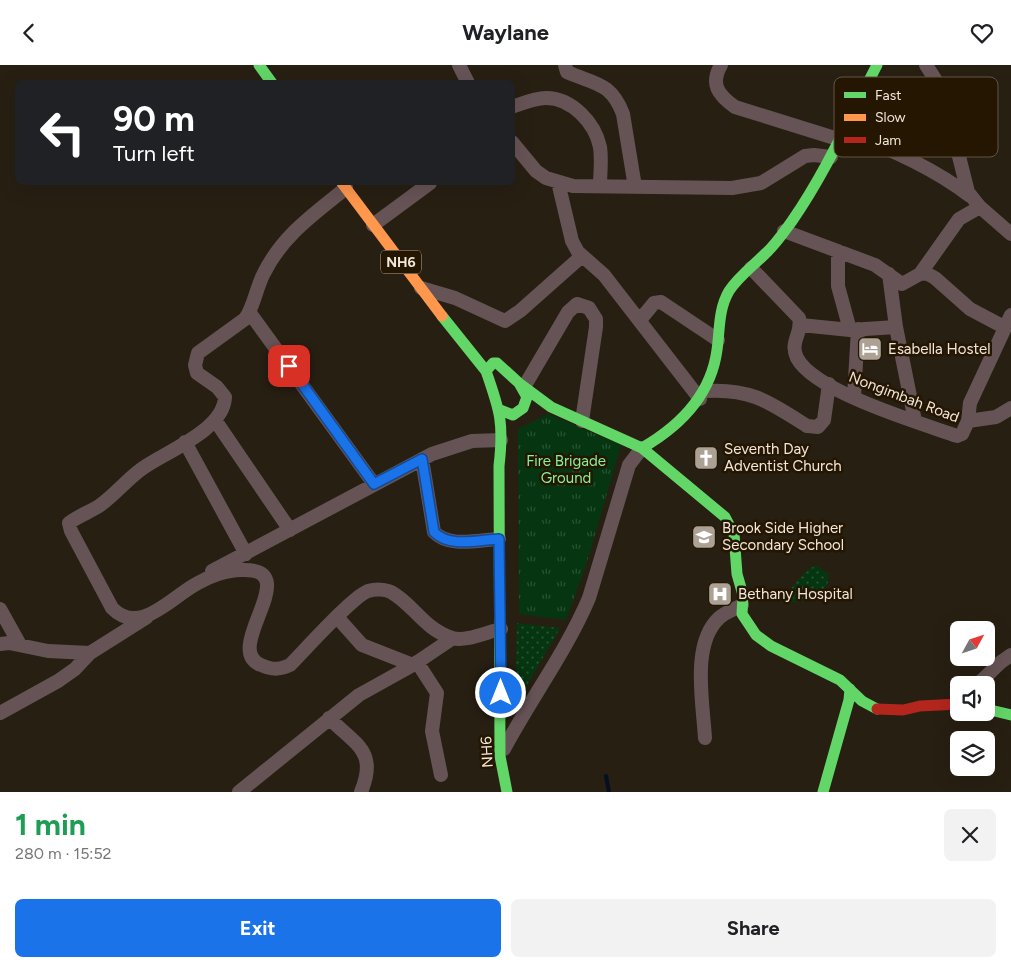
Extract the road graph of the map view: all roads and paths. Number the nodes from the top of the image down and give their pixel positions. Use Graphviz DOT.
graph roads {
  1 [pos="259,65"];
  2 [pos="459,65"];
  3 [pos="565,65"];
  4 [pos="721,65"];
  5 [pos="877,65"];
  6 [pos="926,65"];
  7 [pos="871,77"];
  8 [pos="932,77"];
  9 [pos="270,80"];
  10 [pos="466,80"];
  11 [pos="515,106"];
  12 [pos="834,134"];
  13 [pos="515,146"];
  14 [pos="834,150"];
  15 [pos="830,157"];
  16 [pos="907,157"];
  17 [pos="958,157"];
  18 [pos="558,182"];
  19 [pos="344,185"];
  20 [pos="427,185"];
  21 [pos="600,186"];
  22 [pos="635,187"];
  23 [pos="976,202"];
  24 [pos="373,225"];
  25 [pos="784,231"];
  26 [pos="1011,234"];
  27 [pos="838,251"];
  28 [pos="582,256"];
  29 [pos="751,268"];
  30 [pos="889,274"];
  31 [pos="920,274"];
  32 [pos="420,287"];
  33 [pos="250,313"];
  34 [pos="1011,315"];
  35 [pos="640,320"];
  36 [pos="801,325"];
  37 [pos="896,327"];
  38 [pos="1004,327"];
  39 [pos="854,330"];
  40 [pos="462,339"];
  41 [pos="718,340"];
  42 [pos="497,363"];
  43 [pos="486,371"];
  44 [pos="829,384"];
  45 [pos="522,385"];
  46 [pos="702,395"];
  47 [pos="854,397"];
  48 [pos="550,407"];
  49 [pos="1011,408"];
  50 [pos="500,410"];
  51 [pos="518,411"];
  52 [pos="215,420"];
  53 [pos="582,421"];
  54 [pos="915,421"];
  55 [pos="968,421"];
  56 [pos="502,437"];
  57 [pos="185,443"];
  58 [pos="642,448"];
  59 [pos="422,459"];
  60 [pos="374,484"];
  61 [pos="290,531"];
  62 [pos="499,539"];
  63 [pos="246,554"];
  64 [pos="198,583"];
  65 [pos="742,605"];
  66 [pos="0,609"];
  67 [pos="150,615"];
  68 [pos="337,617"];
  69 [pos="500,629"];
  70 [pos="453,638"];
  71 [pos="0,645"];
  72 [pos="20,645"];
  73 [pos="90,653"];
  74 [pos="1011,655"];
  75 [pos="415,663"];
  76 [pos="986,676"];
  77 [pos="850,689"];
  78 [pos="950,705"];
  79 [pos="995,711"];
  80 [pos="0,713"];
  81 [pos="1011,715"];
  82 [pos="329,718"];
  83 [pos="705,738"];
  84 [pos="500,756"];
  85 [pos="441,775"];
  86 [pos="503,777"];
  87 [pos="239,792"];
  88 [pos="361,792"];
  89 [pos="500,792"];
  90 [pos="508,792"];
  91 [pos="823,792"];
  1 -- 9 [label="main road"];
  2 -- 10 [label="street"];
  3 -- 22 [label="street"];
  4 -- 12 [label="street"];
  5 -- 7 [label="main road"];
  6 -- 8 [label="street"];
  11 -- 21 [label="street"];
  13 -- 18 [label="street"];
  14 -- 15 [label="main road"];
  15 -- 22 [label="street"];
  15 -- 25 [label="main road"];
  16 -- 23 [label="street"];
  17 -- 23 [label="street"];
  18 -- 21 [label="street"];
  18 -- 28 [label="street"];
  19 -- 24 [label="main road, NH6 / NH6"];
  19 -- 33 [label="street"];
  20 -- 24 [label="street"];
  21 -- 22 [label="street"];
  23 -- 26 [label="street"];
  23 -- 31 [label="street"];
  24 -- 32 [label="main road, NH6 / NH6"];
  25 -- 27 [label="street"];
  25 -- 29 [label="main road"];
  27 -- 30 [label="street"];
  27 -- 39 [label="street"];
  28 -- 32 [label="street"];
  28 -- 35 [label="street"];
  29 -- 36 [label="street"];
  29 -- 41 [label="main road"];
  30 -- 31 [label="street"];
  30 -- 37 [label="street"];
  31 -- 38 [label="street"];
  32 -- 40 [label="main road, NH6 / NH6"];
  33 -- 52 [label="street"];
  33 -- 60 [label="street"];
  34 -- 38 [label="street, Nongimbah Road"];
  35 -- 41 [label="street"];
  35 -- 46 [label="street"];
  36 -- 39 [label="street"];
  36 -- 44 [label="street, Nongimbah Road"];
  37 -- 39 [label="street"];
  37 -- 54 [label="street"];
  38 -- 55 [label="street, Nongimbah Road"];
  39 -- 47 [label="street"];
  40 -- 42 [label="main road, NH6"];
  40 -- 43 [label="main road, NH6"];
  41 -- 46 [label="main road"];
  42 -- 43 [label="main road"];
  42 -- 45 [label="main road, NH6"];
  43 -- 50 [label="main road, NH6"];
  44 -- 46 [label="street"];
  44 -- 47 [label="street, Nongimbah Road"];
  45 -- 48 [label="main road"];
  45 -- 51 [label="main road"];
  45 -- 53 [label="street"];
  46 -- 58 [label="main road"];
  47 -- 54 [label="street, Nongimbah Road"];
  48 -- 51 [label="main road"];
  48 -- 53 [label="main road"];
  49 -- 55 [label="street"];
  50 -- 51 [label="main road"];
  50 -- 56 [label="main road, NH6 / NH6"];
  51 -- 56 [label="main road, NH6"];
  52 -- 57 [label="street"];
  52 -- 61 [label="street"];
  53 -- 58 [label="main road"];
  54 -- 55 [label="street, Nongimbah Road"];
  56 -- 59 [label="street"];
  56 -- 62 [label="main road, NH6 / NH6"];
  57 -- 63 [label="street"];
  57 -- 67 [label="street"];
  58 -- 65 [label="main road"];
  58 -- 84 [label="street"];
  59 -- 60 [label="street"];
  59 -- 62 [label="street"];
  60 -- 61 [label="street"];
  61 -- 63 [label="street"];
  62 -- 69 [label="main road, NH6 / NH6"];
  63 -- 64 [label="street"];
  64 -- 67 [label="street"];
  64 -- 68 [label="street"];
  65 -- 77 [label="main road"];
  65 -- 83 [label="street"];
  66 -- 72 [label="street"];
  67 -- 73 [label="street"];
  68 -- 70 [label="street"];
  68 -- 75 [label="street"];
  69 -- 70 [label="street"];
  69 -- 84 [label="main road, NH6 / NH6"];
  70 -- 75 [label="street"];
  71 -- 72 [label="street"];
  72 -- 73 [label="street"];
  73 -- 80 [label="street"];
  74 -- 76 [label="street"];
  75 -- 82 [label="street"];
  75 -- 85 [label="street"];
  77 -- 78 [label="main road"];
  77 -- 91 [label="main road"];
  79 -- 81 [label="main road"];
  82 -- 87 [label="street"];
  82 -- 88 [label="street"];
  84 -- 86 [label="main road, NH6 / NH6"];
  86 -- 89 [label="street"];
  86 -- 90 [label="main road, NH6 / NH6"];
}
